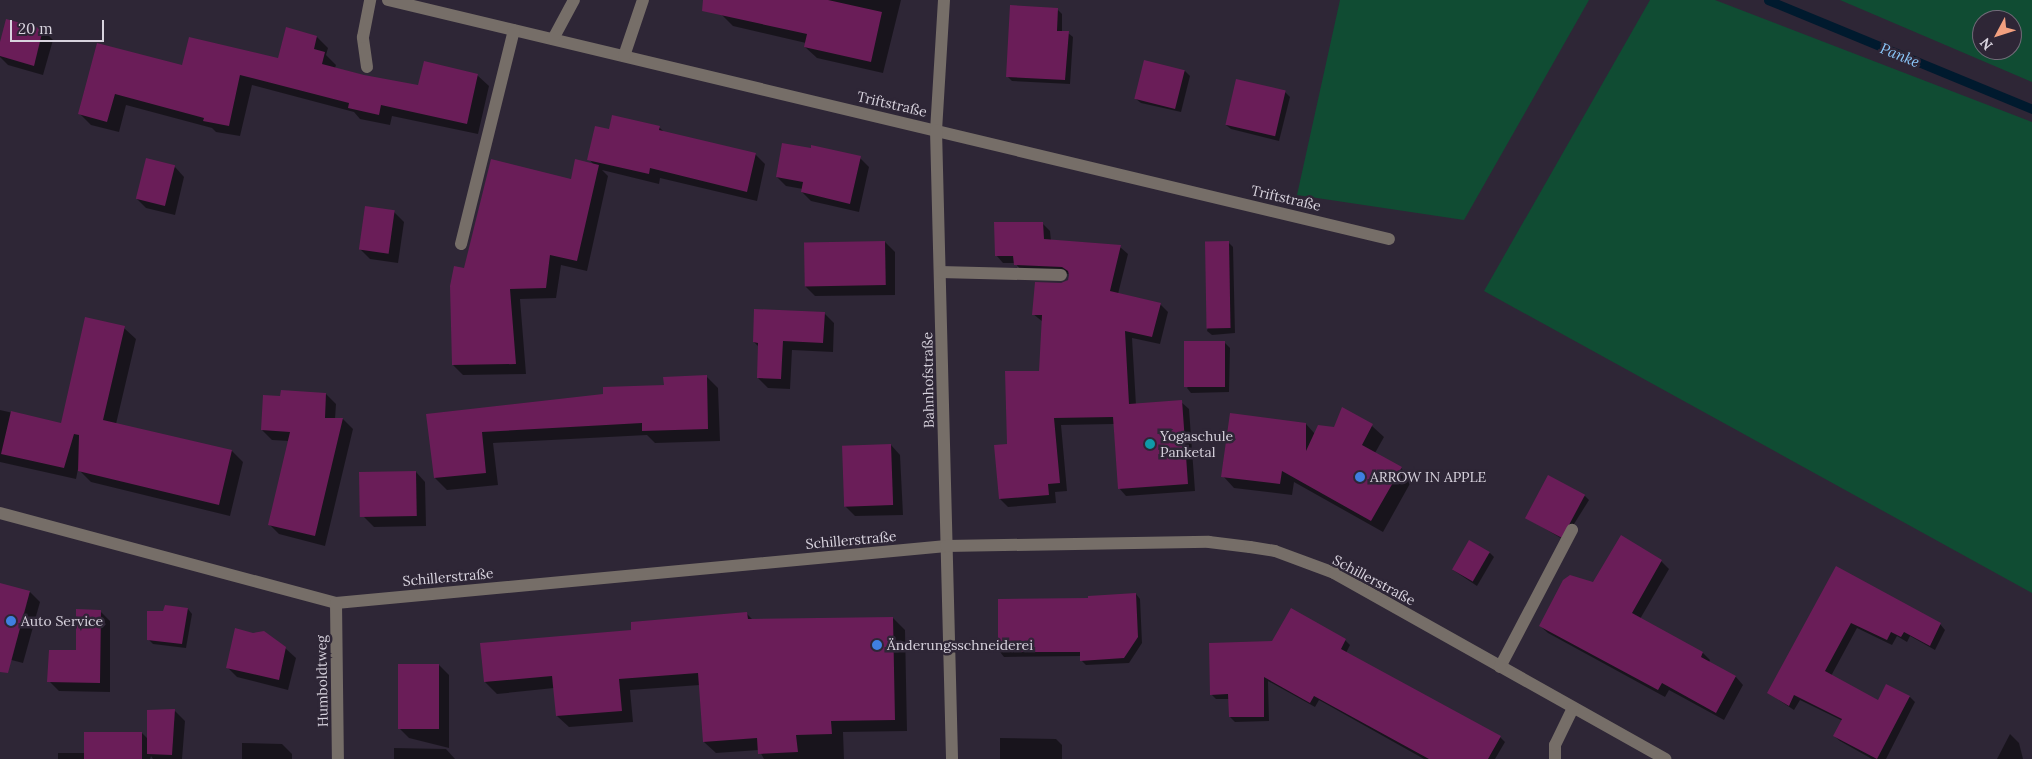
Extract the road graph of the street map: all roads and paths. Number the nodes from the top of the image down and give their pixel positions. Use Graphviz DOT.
graph roads {
  1 [pos="370,0"];
  2 [pos="388,0"];
  3 [pos="574,0"];
  4 [pos="643,0"];
  5 [pos="944,0"];
  6 [pos="514,30"];
  7 [pos="553,39"];
  8 [pos="624,56"];
  9 [pos="367,67"];
  10 [pos="936,130"];
  11 [pos="1389,239"];
  12 [pos="461,244"];
  13 [pos="940,272"];
  14 [pos="1061,275"];
  15 [pos="0,513"];
  16 [pos="1572,530"];
  17 [pos="946,546"];
  18 [pos="336,603"];
  19 [pos="1500,667"];
  20 [pos="1572,708"];
  21 [pos="338,759"];
  22 [pos="952,759"];
  23 [pos="1555,759"];
  24 [pos="1665,759"];
  1 -- 9 [label="street"];
  2 -- 6 [label="street, Triftstraße"];
  3 -- 7 [label="street"];
  4 -- 8 [label="street"];
  5 -- 10 [label="street, Bahnhofstraße"];
  6 -- 7 [label="street, Triftstraße"];
  6 -- 12 [label="street"];
  7 -- 8 [label="street, Triftstraße"];
  8 -- 10 [label="street, Triftstraße"];
  10 -- 11 [label="street, Triftstraße"];
  10 -- 13 [label="street, Bahnhofstraße"];
  13 -- 14 [label="street"];
  13 -- 17 [label="street, Bahnhofstraße"];
  15 -- 18 [label="street, Schillerstraße"];
  16 -- 19 [label="street"];
  17 -- 18 [label="street, Schillerstraße"];
  17 -- 19 [label="street, Schillerstraße"];
  17 -- 22 [label="street, Bahnhofstraße"];
  18 -- 21 [label="street, Humboldtweg"];
  19 -- 20 [label="street, Schillerstraße"];
  20 -- 23 [label="street"];
  20 -- 24 [label="street, Schillerstraße"];
}
